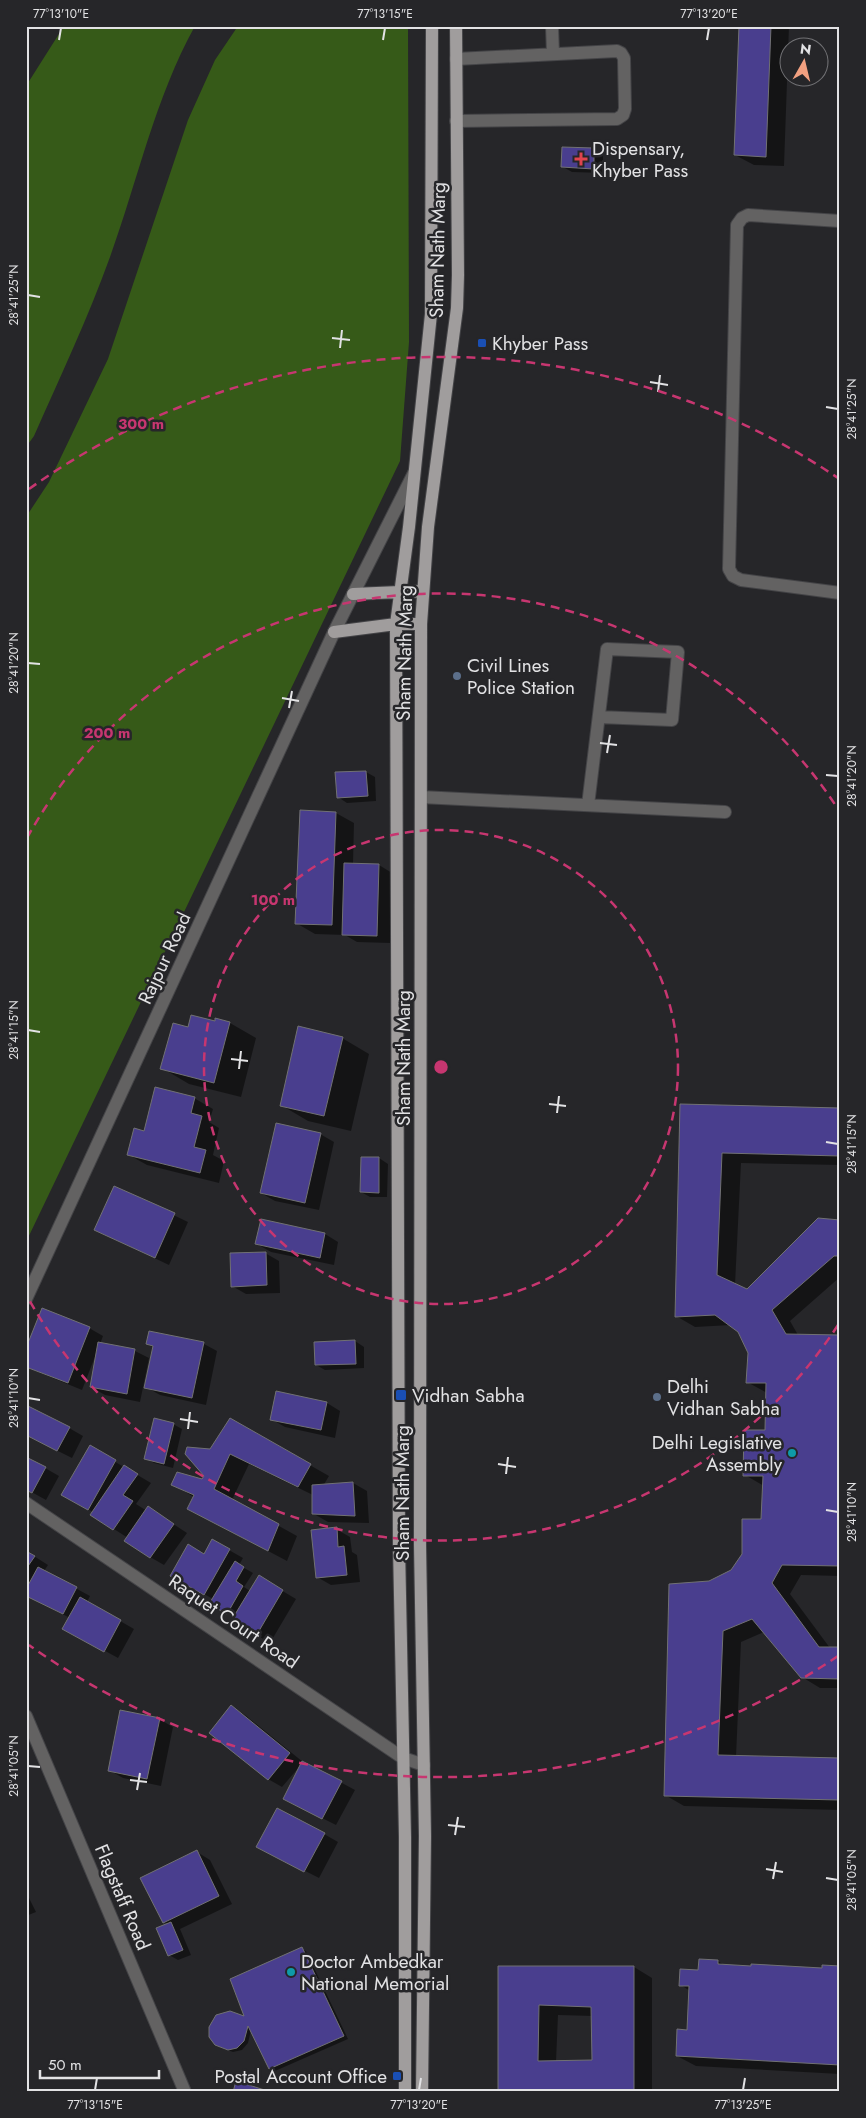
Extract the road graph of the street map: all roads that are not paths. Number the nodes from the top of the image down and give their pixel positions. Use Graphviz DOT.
graph roads {
  1 [pos="432,26"];
  2 [pos="456,26"];
  3 [pos="552,26"];
  4 [pos="553,54"];
  5 [pos="456,59"];
  6 [pos="456,121"];
  7 [pos="840,221"];
  8 [pos="415,470"];
  9 [pos="423,591"];
  10 [pos="400,592"];
  11 [pos="840,593"];
  12 [pos="353,594"];
  13 [pos="396,624"];
  14 [pos="420,624"];
  15 [pos="334,632"];
  16 [pos="599,717"];
  17 [pos="421,797"];
  18 [pos="588,805"];
  19 [pos="725,812"];
  20 [pos="26,1299"];
  21 [pos="26,1503"];
  22 [pos="26,1716"];
  23 [pos="403,1758"];
  24 [pos="424,1765"];
  25 [pos="185,2092"];
  26 [pos="404,2092"];
  27 [pos="422,2092"];
  1 -- 8 [label="main road, Sham Nath Marg"];
  2 -- 5 [label="main road, Sham Nath Marg"];
  3 -- 4 [label="street"];
  4 -- 5 [label="street"];
  4 -- 6 [label="street"];
  5 -- 6 [label="main road, Sham Nath Marg"];
  6 -- 9 [label="main road, Sham Nath Marg"];
  7 -- 11 [label="street"];
  8 -- 10 [label="main road, Sham Nath Marg"];
  8 -- 12 [label="street, Rajpur Road"];
  9 -- 10 [label="main road"];
  9 -- 14 [label="main road, Sham Nath Marg"];
  10 -- 12 [label="main road"];
  10 -- 13 [label="main road, Sham Nath Marg"];
  12 -- 15 [label="street, Rajpur Road"];
  13 -- 14 [label="main road"];
  13 -- 15 [label="main road"];
  13 -- 23 [label="main road, Sham Nath Marg"];
  14 -- 17 [label="main road, Sham Nath Marg"];
  15 -- 20 [label="street, Rajpur Road"];
  16 -- 16 [label="street"];
  16 -- 18 [label="street"];
  17 -- 18 [label="street"];
  17 -- 24 [label="main road, Sham Nath Marg"];
  18 -- 19 [label="street"];
  21 -- 23 [label="street, Raquet Court Road"];
  22 -- 25 [label="street, Flagstaff Road"];
  23 -- 24 [label="street, Raquet Court Road"];
  23 -- 26 [label="main road, Sham Nath Marg"];
  24 -- 27 [label="main road, Sham Nath Marg"];
}
